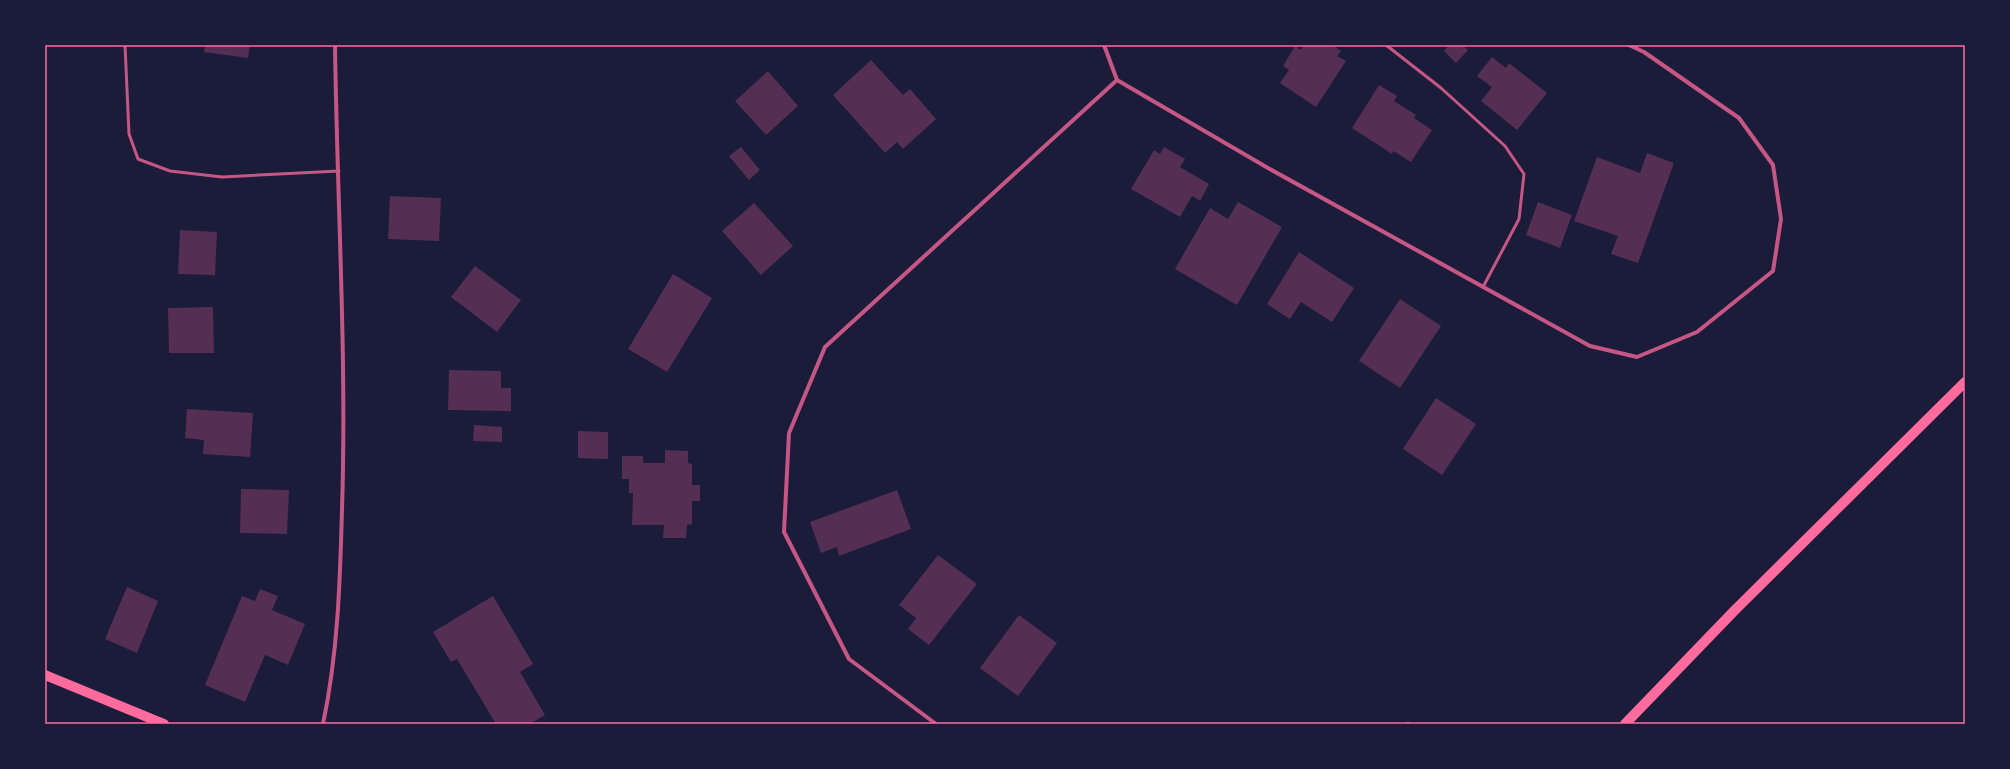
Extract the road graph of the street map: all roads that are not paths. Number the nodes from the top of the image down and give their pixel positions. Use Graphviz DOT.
graph roads {
  1 [pos="125,45"];
  2 [pos="335,45"];
  3 [pos="1104,45"];
  4 [pos="1386,45"];
  5 [pos="1629,45"];
  6 [pos="1117,80"];
  7 [pos="339,171"];
  8 [pos="1482,287"];
  9 [pos="1965,382"];
  10 [pos="45,676"];
  11 [pos="164,724"];
  12 [pos="324,724"];
  13 [pos="936,724"];
  14 [pos="1625,724"];
  1 -- 7 [label="lane"];
  2 -- 7 [label="street"];
  3 -- 6 [label="street"];
  4 -- 8 [label="lane"];
  5 -- 8 [label="street"];
  6 -- 8 [label="street"];
  6 -- 13 [label="street"];
  7 -- 12 [label="street"];
  9 -- 14 [label="main road"];
  10 -- 11 [label="main road"];
}
